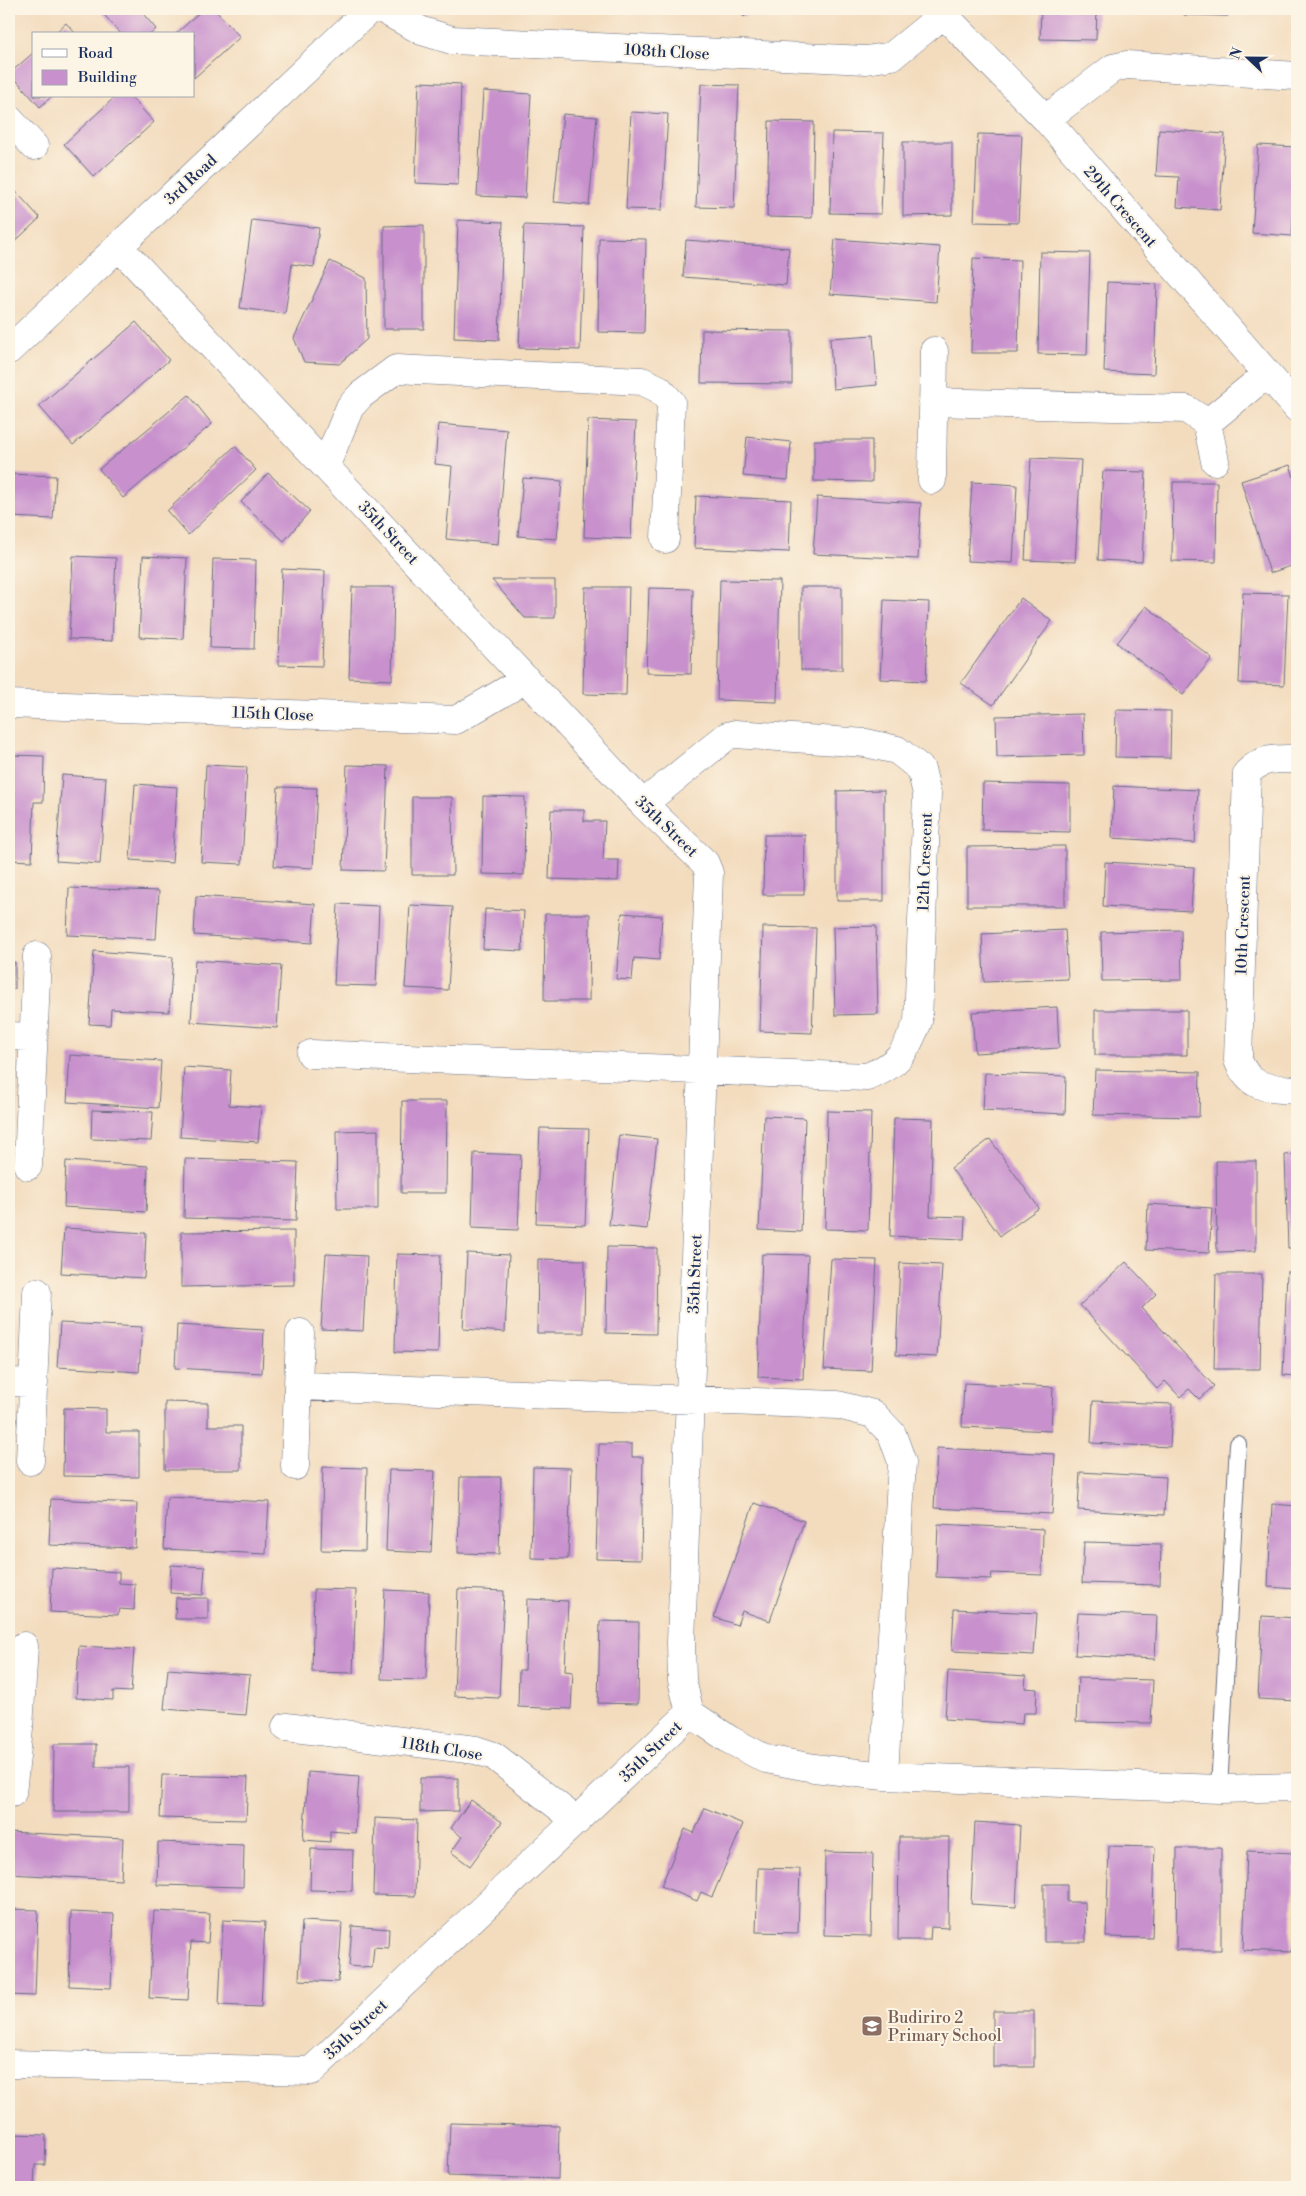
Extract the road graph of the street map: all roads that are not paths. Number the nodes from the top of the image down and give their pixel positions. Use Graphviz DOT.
graph roads {
  1 [pos="370,9"];
  2 [pos="382,9"];
  3 [pos="941,12"];
  4 [pos="1297,76"];
  5 [pos="9,119"];
  6 [pos="1046,120"];
  7 [pos="34,146"];
  8 [pos="119,247"];
  9 [pos="9,350"];
  10 [pos="934,351"];
  11 [pos="1267,374"];
  12 [pos="934,402"];
  13 [pos="1297,408"];
  14 [pos="1208,423"];
  15 [pos="1215,461"];
  16 [pos="326,465"];
  17 [pos="932,480"];
  18 [pos="665,539"];
  19 [pos="526,679"];
  20 [pos="9,704"];
  21 [pos="1297,759"];
  22 [pos="643,804"];
  23 [pos="37,956"];
  24 [pos="22,1037"];
  25 [pos="312,1054"];
  26 [pos="702,1070"];
  27 [pos="1297,1090"];
  28 [pos="28,1166"];
  29 [pos="37,1292"];
  30 [pos="300,1334"];
  31 [pos="21,1382"];
  32 [pos="298,1386"];
  33 [pos="690,1399"];
  34 [pos="1238,1444"];
  35 [pos="30,1461"];
  36 [pos="295,1466"];
  37 [pos="24,1646"];
  38 [pos="690,1713"];
  39 [pos="286,1727"];
  40 [pos="14,1729"];
  41 [pos="884,1776"];
  42 [pos="1297,1787"];
  43 [pos="1219,1789"];
  44 [pos="12,1793"];
  45 [pos="577,1821"];
  46 [pos="9,2064"];
  1 -- 8 [label="street, 3rd Road"];
  2 -- 3 [label="street, 108th Close"];
  3 -- 6 [label="street, 29th Crescent"];
  4 -- 6 [label="street"];
  5 -- 7 [label="street"];
  6 -- 11 [label="street, 29th Crescent"];
  8 -- 9 [label="street, 3rd Road"];
  8 -- 16 [label="street, 35th Street"];
  10 -- 12 [label="street"];
  11 -- 13 [label="street, 29th Crescent"];
  11 -- 14 [label="street"];
  12 -- 14 [label="street"];
  12 -- 17 [label="street"];
  14 -- 15 [label="street"];
  16 -- 18 [label="street"];
  16 -- 19 [label="street, 35th Street"];
  19 -- 20 [label="street, 115th Close"];
  19 -- 22 [label="street, 35th Street"];
  21 -- 27 [label="street, 10th Crescent"];
  22 -- 26 [label="street, 35th Street"];
  22 -- 26 [label="street, 12th Crescent"];
  23 -- 24 [label="street"];
  24 -- 28 [label="street"];
  25 -- 26 [label="street, 12th Crescent"];
  26 -- 33 [label="street, 35th Street"];
  29 -- 31 [label="street"];
  30 -- 32 [label="street"];
  31 -- 35 [label="street"];
  32 -- 33 [label="street"];
  32 -- 36 [label="street"];
  33 -- 38 [label="street, 35th Street"];
  33 -- 41 [label="street"];
  34 -- 43 [label="lane"];
  37 -- 40 [label="street"];
  38 -- 41 [label="street"];
  38 -- 45 [label="street, 35th Street"];
  39 -- 45 [label="street, 118th Close"];
  40 -- 44 [label="street"];
  41 -- 43 [label="street"];
  42 -- 43 [label="street"];
  45 -- 46 [label="street, 35th Street"];
}
